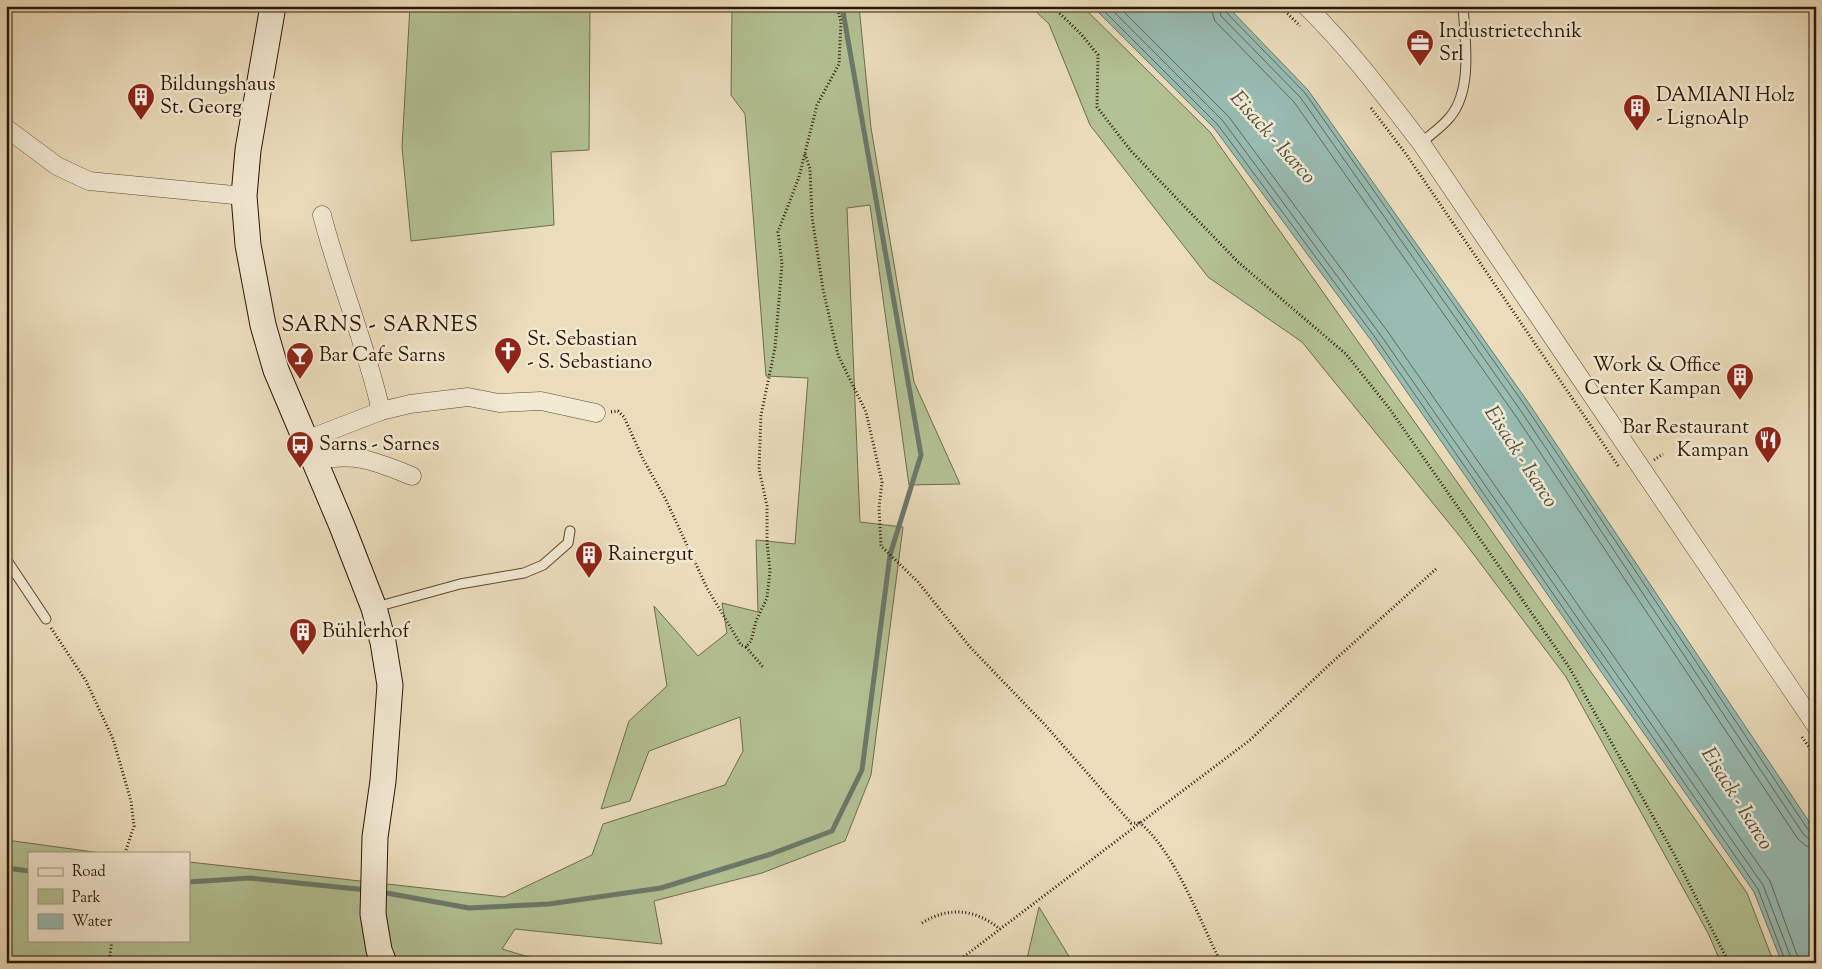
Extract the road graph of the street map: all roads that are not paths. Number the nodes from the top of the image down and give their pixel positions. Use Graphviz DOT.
graph roads {
  1 [pos="273,6"];
  2 [pos="1306,6"];
  3 [pos="1463,6"];
  4 [pos="6,128"];
  5 [pos="1420,143"];
  6 [pos="244,196"];
  7 [pos="322,215"];
  8 [pos="382,411"];
  9 [pos="596,413"];
  10 [pos="310,451"];
  11 [pos="412,476"];
  12 [pos="570,531"];
  13 [pos="6,559"];
  14 [pos="374,608"];
  15 [pos="46,619"];
  16 [pos="1816,726"];
  17 [pos="384,963"];
  1 -- 6 [label="street"];
  2 -- 5 [label="street"];
  3 -- 5 [label="lane"];
  4 -- 6 [label="street"];
  5 -- 16 [label="street"];
  6 -- 10 [label="street"];
  7 -- 8 [label="street"];
  8 -- 9 [label="street"];
  8 -- 10 [label="street"];
  10 -- 11 [label="street"];
  10 -- 14 [label="street"];
  12 -- 14 [label="lane"];
  13 -- 15 [label="lane"];
  14 -- 17 [label="street"];
}
